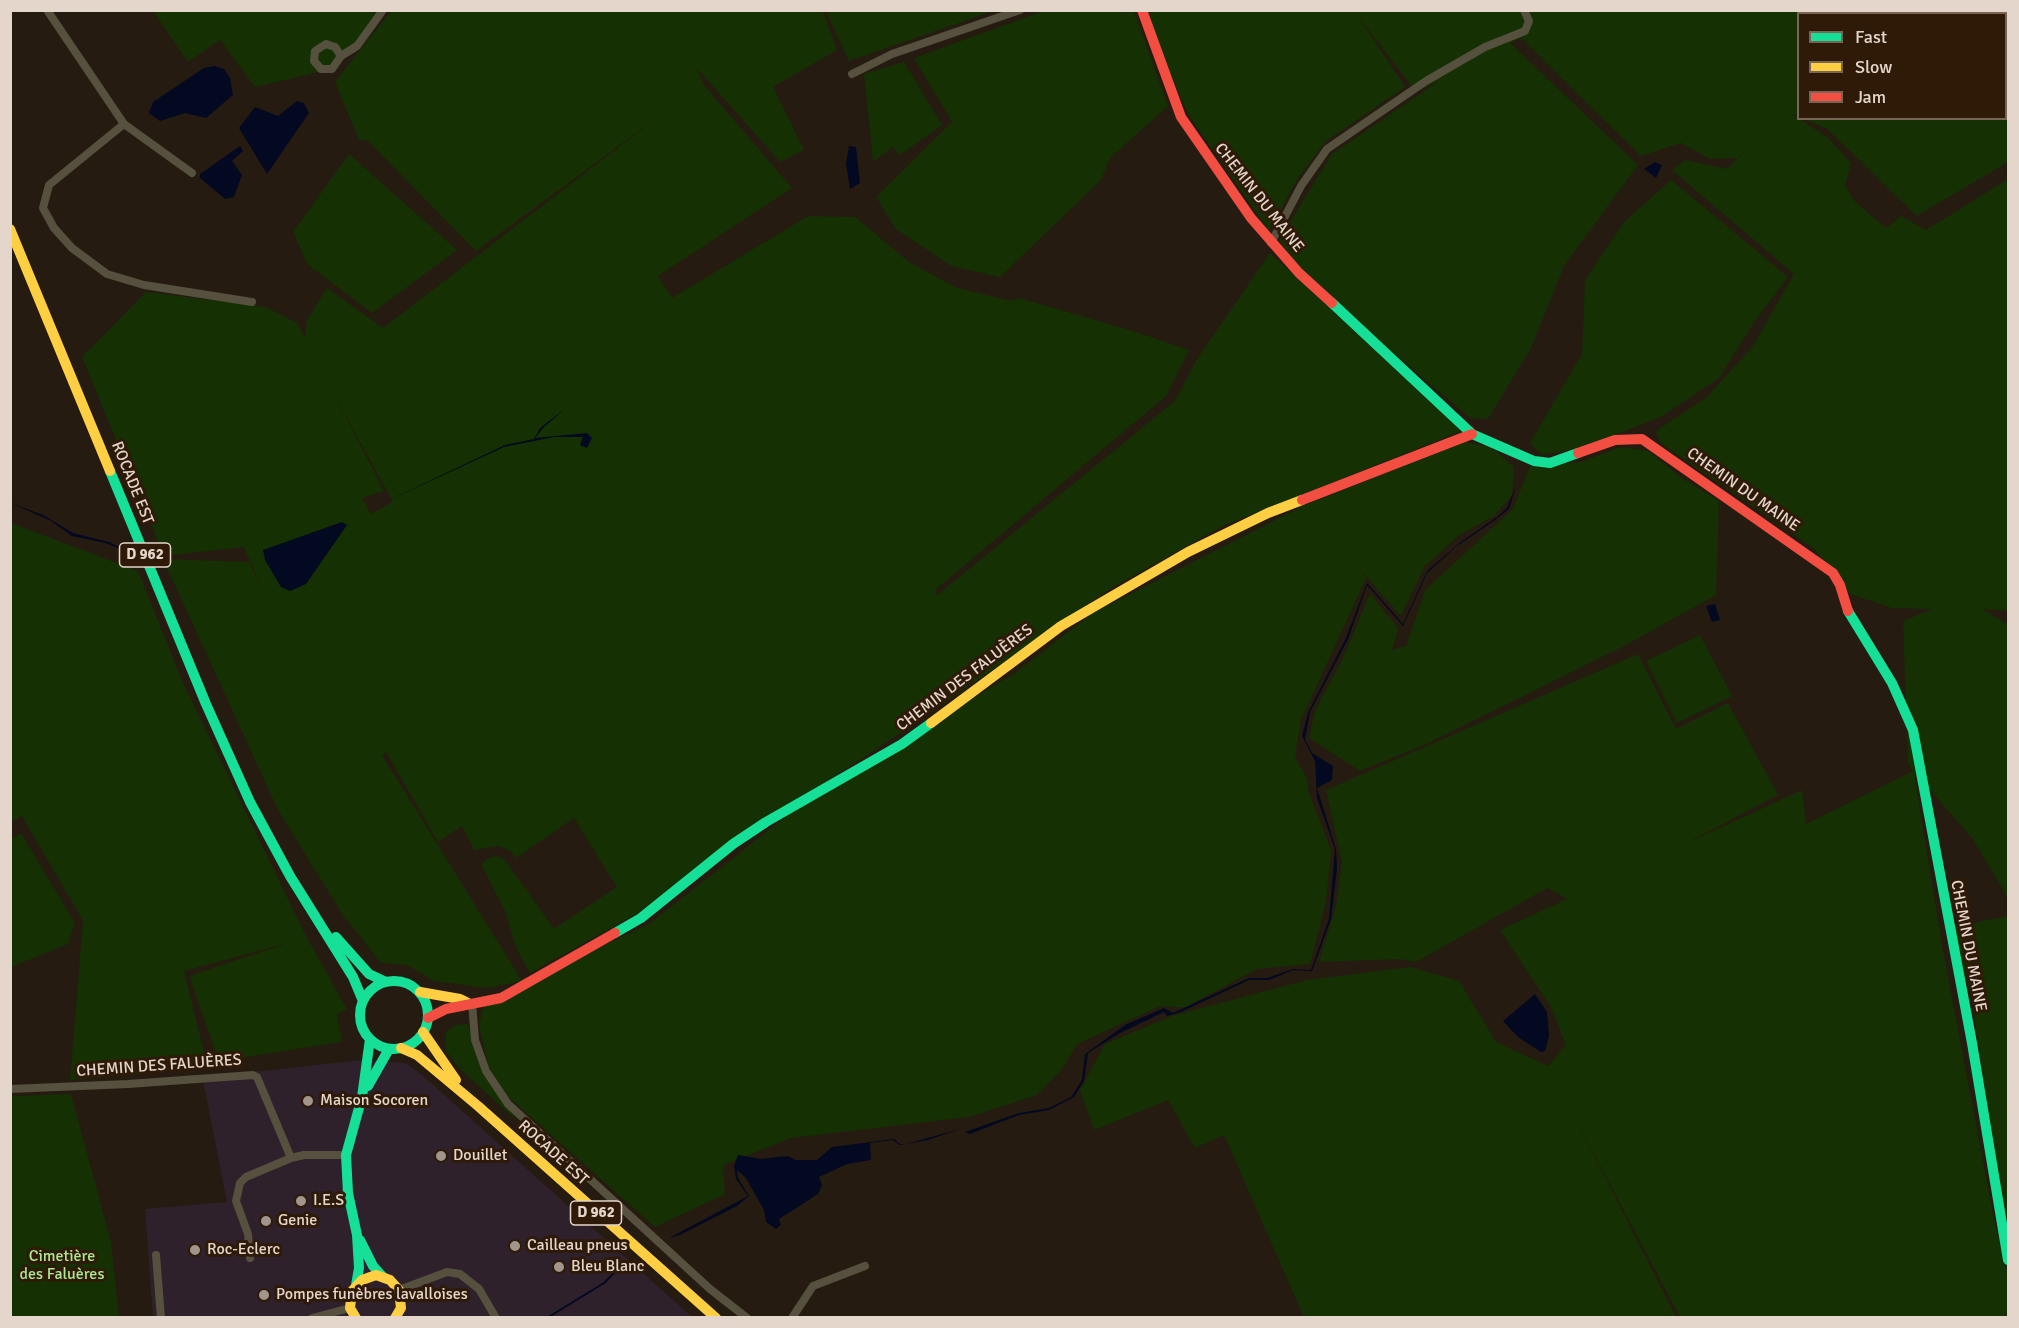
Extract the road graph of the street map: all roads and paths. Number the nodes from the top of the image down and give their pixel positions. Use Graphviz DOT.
graph roads {
  1 [pos="47,10"];
  2 [pos="383,10"];
  3 [pos="1020,10"];
  4 [pos="1142,10"];
  5 [pos="1524,10"];
  6 [pos="341,56"];
  7 [pos="852,74"];
  8 [pos="123,124"];
  9 [pos="192,173"];
  10 [pos="10,229"];
  11 [pos="1271,243"];
  12 [pos="252,302"];
  13 [pos="1472,434"];
  14 [pos="290,876"];
  15 [pos="386,982"];
  16 [pos="420,992"];
  17 [pos="363,1001"];
  18 [pos="470,1003"];
  19 [pos="428,1018"];
  20 [pos="423,1032"];
  21 [pos="370,1040"];
  22 [pos="400,1048"];
  23 [pos="389,1049"];
  24 [pos="10,1089"];
  25 [pos="362,1096"];
  26 [pos="478,1106"];
  27 [pos="346,1155"];
  28 [pos="291,1158"];
  29 [pos="357,1235"];
  30 [pos="156,1255"];
  31 [pos="250,1258"];
  32 [pos="2008,1260"];
  33 [pos="865,1266"];
  34 [pos="383,1277"];
  35 [pos="356,1285"];
  36 [pos="399,1290"];
  37 [pos="353,1313"];
  38 [pos="161,1317"];
  39 [pos="312,1317"];
  40 [pos="397,1317"];
  41 [pos="496,1317"];
  42 [pos="716,1317"];
  43 [pos="747,1317"];
  44 [pos="792,1317"];
  1 -- 8 [label="street"];
  2 -- 6 [label="street"];
  3 -- 7 [label="street"];
  4 -- 11 [label="street, CHEMIN DU MAINE"];
  5 -- 11 [label="street"];
  8 -- 9 [label="street"];
  8 -- 12 [label="street"];
  10 -- 14 [label="street, ROCADE EST / D 962"];
  11 -- 13 [label="street, CHEMIN DU MAINE"];
  13 -- 18 [label="street, CHEMIN DES FALUÈRES"];
  13 -- 32 [label="street, CHEMIN DU MAINE"];
  14 -- 15 [label="street, ROCADE EST / D 962"];
  14 -- 17 [label="street, ROCADE EST / D 962"];
  15 -- 16 [label="street"];
  15 -- 17 [label="street"];
  16 -- 18 [label="street, CHEMIN DES FALUÈRES"];
  16 -- 19 [label="street"];
  17 -- 21 [label="street"];
  18 -- 19 [label="street, CHEMIN DES FALUÈRES"];
  18 -- 43 [label="street"];
  19 -- 20 [label="street"];
  20 -- 22 [label="street"];
  20 -- 26 [label="street, ROCADE EST / D 962"];
  21 -- 23 [label="street"];
  21 -- 25 [label="street"];
  22 -- 23 [label="street"];
  22 -- 26 [label="street, ROCADE EST / D 962"];
  23 -- 25 [label="street"];
  24 -- 28 [label="street, CHEMIN DES FALUÈRES"];
  25 -- 27 [label="street"];
  26 -- 42 [label="street, ROCADE EST / D 962"];
  27 -- 28 [label="street"];
  27 -- 29 [label="street"];
  28 -- 31 [label="street"];
  29 -- 34 [label="street"];
  29 -- 35 [label="street"];
  30 -- 38 [label="street"];
  33 -- 44 [label="street"];
  34 -- 35 [label="street"];
  34 -- 36 [label="street"];
  35 -- 37 [label="street"];
  36 -- 40 [label="street"];
  36 -- 41 [label="street"];
  37 -- 39 [label="street"];
}
